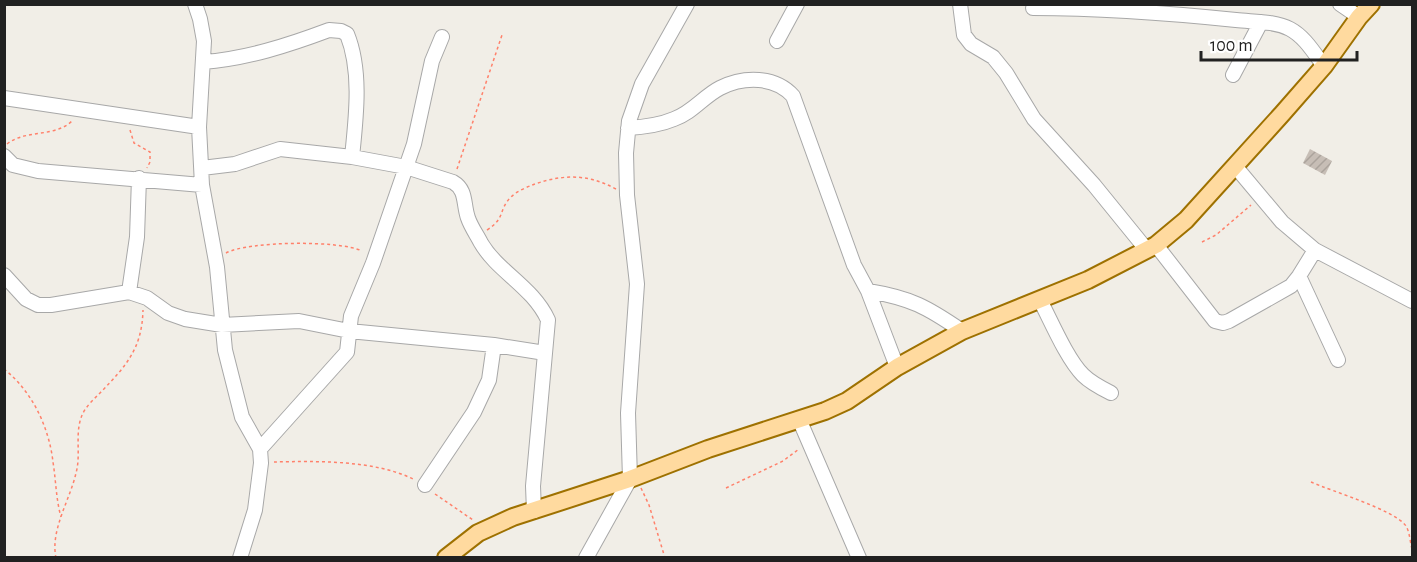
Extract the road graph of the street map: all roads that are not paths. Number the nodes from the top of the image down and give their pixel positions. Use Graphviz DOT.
graph roads {
  1 [pos="195,4"];
  2 [pos="687,4"];
  3 [pos="797,4"];
  4 [pos="960,4"];
  5 [pos="1340,4"];
  6 [pos="1371,4"];
  7 [pos="1033,8"];
  8 [pos="1359,17"];
  9 [pos="1262,22"];
  10 [pos="442,37"];
  11 [pos="777,41"];
  12 [pos="203,62"];
  13 [pos="1324,66"];
  14 [pos="1233,75"];
  15 [pos="4,98"];
  16 [pos="199,127"];
  17 [pos="628,128"];
  18 [pos="4,156"];
  19 [pos="352,157"];
  20 [pos="1235,166"];
  21 [pos="406,167"];
  22 [pos="202,168"];
  23 [pos="139,178"];
  24 [pos="202,184"];
  25 [pos="1151,247"];
  26 [pos="1315,250"];
  27 [pos="4,275"];
  28 [pos="1299,276"];
  29 [pos="867,291"];
  30 [pos="129,292"];
  31 [pos="1040,300"];
  32 [pos="1413,301"];
  33 [pos="222,325"];
  34 [pos="349,331"];
  35 [pos="962,331"];
  36 [pos="494,345"];
  37 [pos="545,353"];
  38 [pos="1338,360"];
  39 [pos="897,367"];
  40 [pos="1111,393"];
  41 [pos="799,419"];
  42 [pos="261,456"];
  43 [pos="633,478"];
  44 [pos="424,485"];
  45 [pos="534,511"];
  46 [pos="240,558"];
  47 [pos="446,558"];
  48 [pos="586,558"];
  49 [pos="859,558"];
  1 -- 12 [label="street"];
  2 -- 17 [label="street"];
  3 -- 11 [label="street"];
  4 -- 25 [label="street"];
  5 -- 8 [label="street"];
  6 -- 8 [label="main road"];
  7 -- 9 [label="street"];
  8 -- 13 [label="main road"];
  9 -- 13 [label="street"];
  9 -- 14 [label="street"];
  10 -- 21 [label="street"];
  12 -- 16 [label="street"];
  12 -- 19 [label="street"];
  13 -- 20 [label="main road"];
  15 -- 16 [label="street"];
  16 -- 22 [label="street"];
  17 -- 29 [label="street"];
  17 -- 43 [label="street"];
  18 -- 23 [label="street"];
  19 -- 21 [label="street"];
  19 -- 22 [label="street"];
  20 -- 25 [label="main road"];
  20 -- 26 [label="street"];
  21 -- 34 [label="street"];
  21 -- 37 [label="street"];
  22 -- 24 [label="street"];
  23 -- 24 [label="street"];
  23 -- 30 [label="street"];
  24 -- 33 [label="street"];
  25 -- 28 [label="street"];
  25 -- 31 [label="main road"];
  26 -- 28 [label="street"];
  26 -- 32 [label="street"];
  27 -- 30 [label="street"];
  28 -- 38 [label="street"];
  29 -- 35 [label="street"];
  29 -- 39 [label="street"];
  30 -- 33 [label="street"];
  31 -- 35 [label="main road"];
  31 -- 40 [label="street"];
  33 -- 34 [label="street"];
  33 -- 42 [label="street"];
  34 -- 36 [label="street"];
  34 -- 42 [label="street"];
  35 -- 39 [label="main road"];
  36 -- 37 [label="street"];
  36 -- 44 [label="street"];
  37 -- 45 [label="street"];
  39 -- 41 [label="main road"];
  41 -- 43 [label="main road"];
  41 -- 49 [label="street"];
  42 -- 46 [label="street"];
  43 -- 45 [label="main road"];
  43 -- 48 [label="street"];
  45 -- 47 [label="main road"];
}
